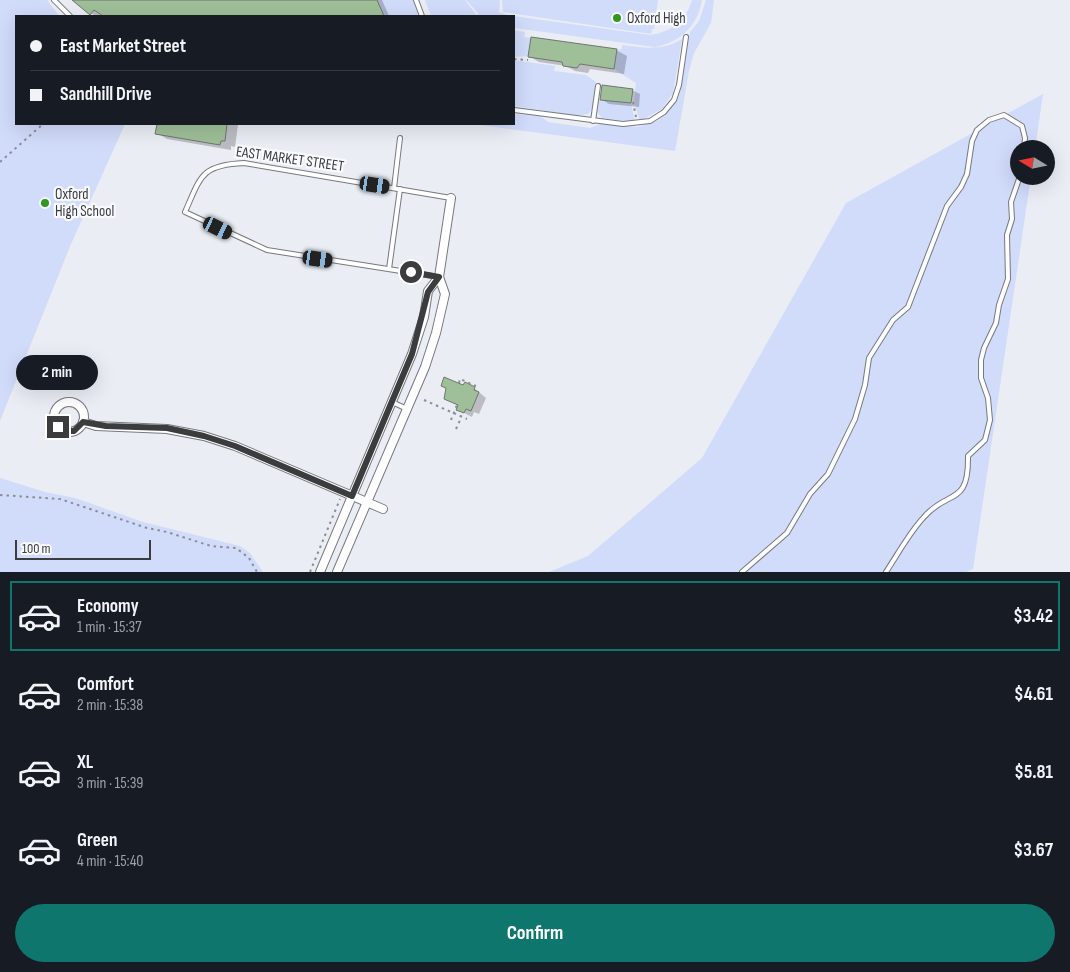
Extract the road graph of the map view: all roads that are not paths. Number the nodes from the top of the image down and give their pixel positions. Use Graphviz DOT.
graph roads {
  1 [pos="54,0"];
  2 [pos="416,0"];
  3 [pos="69,15"];
  4 [pos="422,15"];
  5 [pos="686,37"];
  6 [pos="598,86"];
  7 [pos="515,110"];
  8 [pos="593,121"];
  9 [pos="400,138"];
  10 [pos="1025,140"];
  11 [pos="1017,185"];
  12 [pos="394,188"];
  13 [pos="400,189"];
  14 [pos="451,198"];
  15 [pos="389,269"];
  16 [pos="439,277"];
  17 [pos="392,402"];
  18 [pos="407,408"];
  19 [pos="83,422"];
  20 [pos="352,496"];
  21 [pos="367,502"];
  22 [pos="383,509"];
  23 [pos="320,572"];
  24 [pos="337,572"];
  25 [pos="742,572"];
  26 [pos="886,572"];
  1 -- 3 [label="lane"];
  2 -- 4 [label="lane"];
  5 -- 8 [label="lane"];
  6 -- 8 [label="lane"];
  7 -- 8 [label="lane"];
  9 -- 12 [label="lane"];
  10 -- 25 [label="lane"];
  11 -- 26 [label="lane"];
  12 -- 13 [label="lane, EAST MARKET STREET"];
  12 -- 15 [label="lane, EAST MARKET STREET"];
  13 -- 14 [label="lane, EAST MARKET STREET"];
  13 -- 15 [label="lane"];
  14 -- 16 [label="street, EAST MARKET STREET"];
  15 -- 16 [label="lane, EAST MARKET STREET"];
  16 -- 17 [label="street, EAST MARKET STREET"];
  16 -- 18 [label="street, EAST MARKET STREET"];
  17 -- 18 [label="lane"];
  17 -- 20 [label="street, EAST MARKET STREET"];
  18 -- 21 [label="street, EAST MARKET STREET"];
  19 -- 20 [label="street"];
  20 -- 21 [label="street"];
  20 -- 23 [label="street, EAST MARKET STREET"];
  21 -- 22 [label="street"];
  21 -- 24 [label="street, EAST MARKET STREET"];
}
